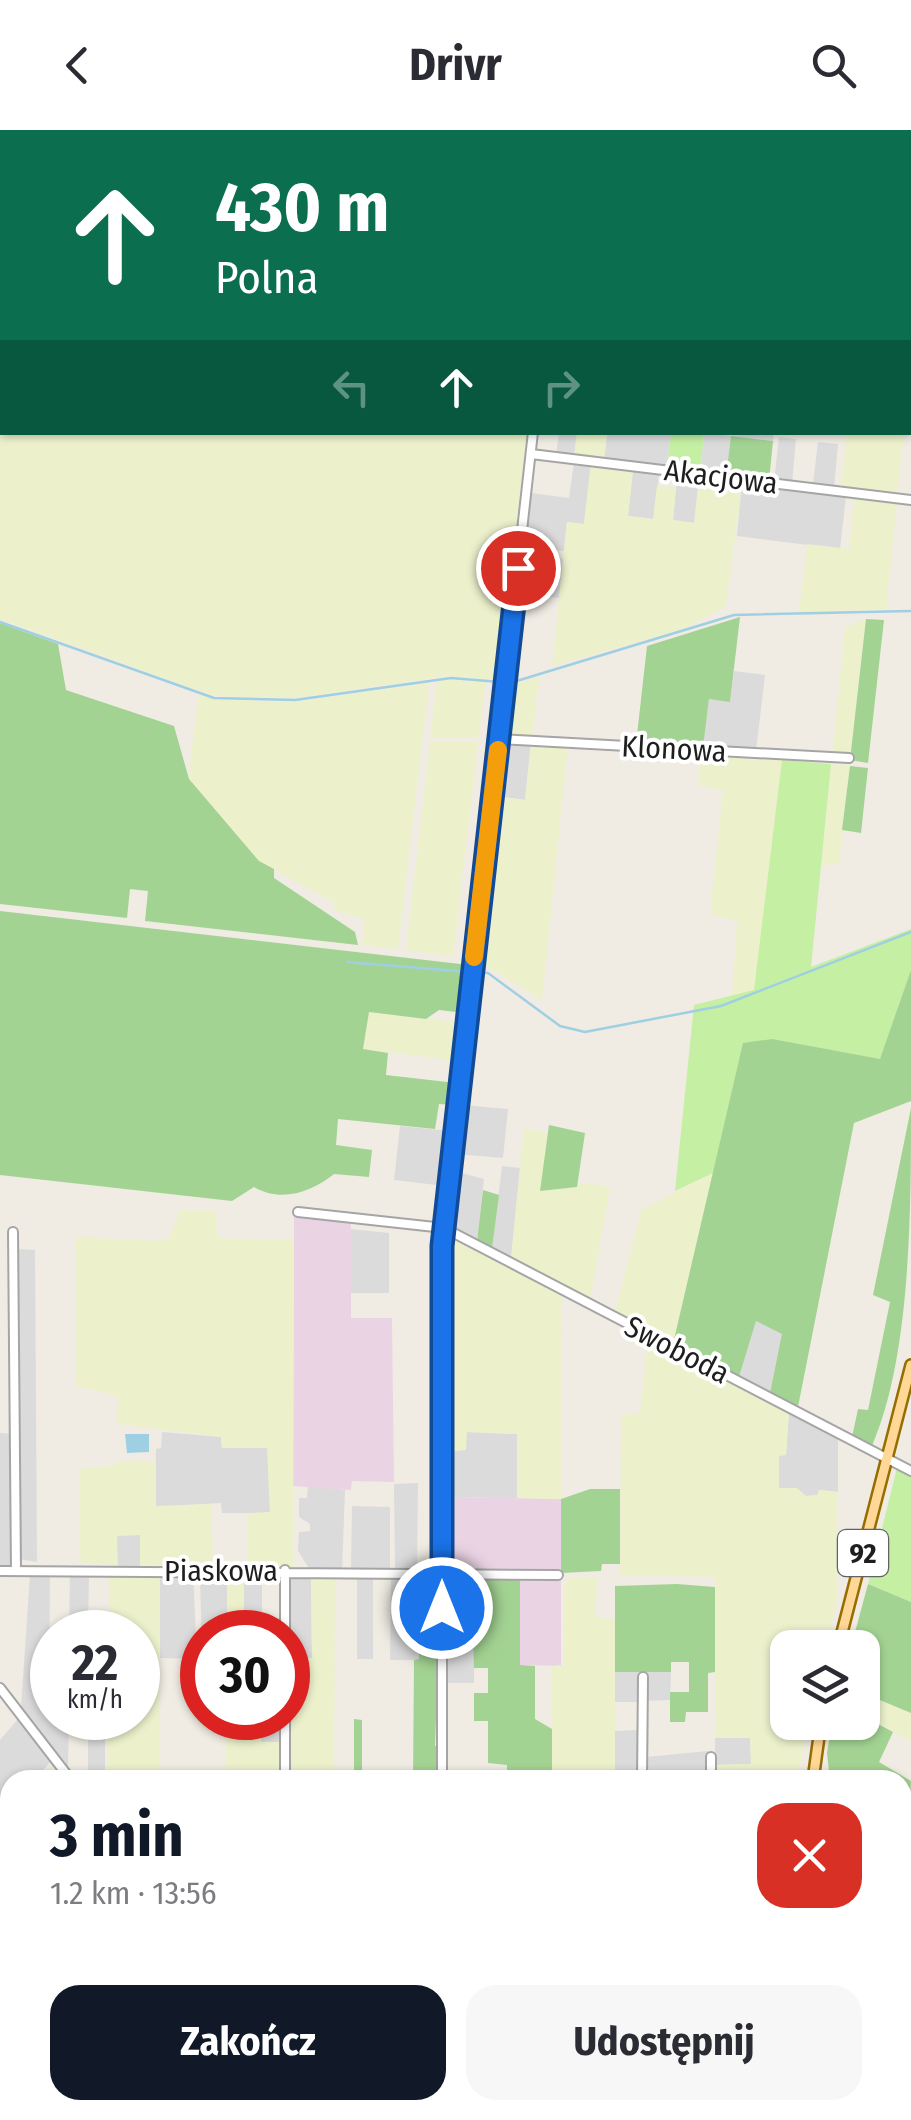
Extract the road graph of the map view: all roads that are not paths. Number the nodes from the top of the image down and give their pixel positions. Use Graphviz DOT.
graph roads {
  1 [pos="533,435"];
  2 [pos="530,454"];
  3 [pos="911,500"];
  4 [pos="499,738"];
  5 [pos="849,758"];
  6 [pos="298,1212"];
  7 [pos="444,1228"];
  8 [pos="13,1232"];
  9 [pos="911,1366"];
  10 [pos="888,1458"];
  11 [pos="911,1471"];
  12 [pos="285,1570"];
  13 [pos="0,1571"];
  14 [pos="16,1571"];
  15 [pos="442,1574"];
  16 [pos="558,1575"];
  17 [pos="285,1610"];
  18 [pos="843,1630"];
  19 [pos="642,1676"];
  20 [pos="0,1688"];
  21 [pos="285,1740"];
  22 [pos="819,1740"];
  23 [pos="711,1757"];
  24 [pos="63,1770"];
  25 [pos="285,1770"];
  26 [pos="442,1770"];
  27 [pos="642,1770"];
  28 [pos="711,1770"];
  29 [pos="814,1770"];
  1 -- 2 [label="street"];
  2 -- 3 [label="street, Akacjowa"];
  2 -- 4 [label="street"];
  4 -- 5 [label="street, Klonowa"];
  4 -- 7 [label="street"];
  6 -- 7 [label="street"];
  7 -- 10 [label="street, Swoboda"];
  7 -- 15 [label="street"];
  8 -- 14 [label="street"];
  9 -- 10 [label="main road, 92"];
  10 -- 11 [label="street, Swoboda"];
  10 -- 18 [label="main road, 92"];
  12 -- 14 [label="street, Piaskowa"];
  12 -- 15 [label="street, Piaskowa"];
  12 -- 17 [label="street"];
  13 -- 14 [label="street, Piaskowa"];
  15 -- 16 [label="street, Piaskowa"];
  15 -- 26 [label="street"];
  19 -- 27 [label="street"];
  20 -- 24 [label="street"];
  21 -- 25 [label="street"];
  22 -- 29 [label="main road"];
  23 -- 28 [label="street"];
}
